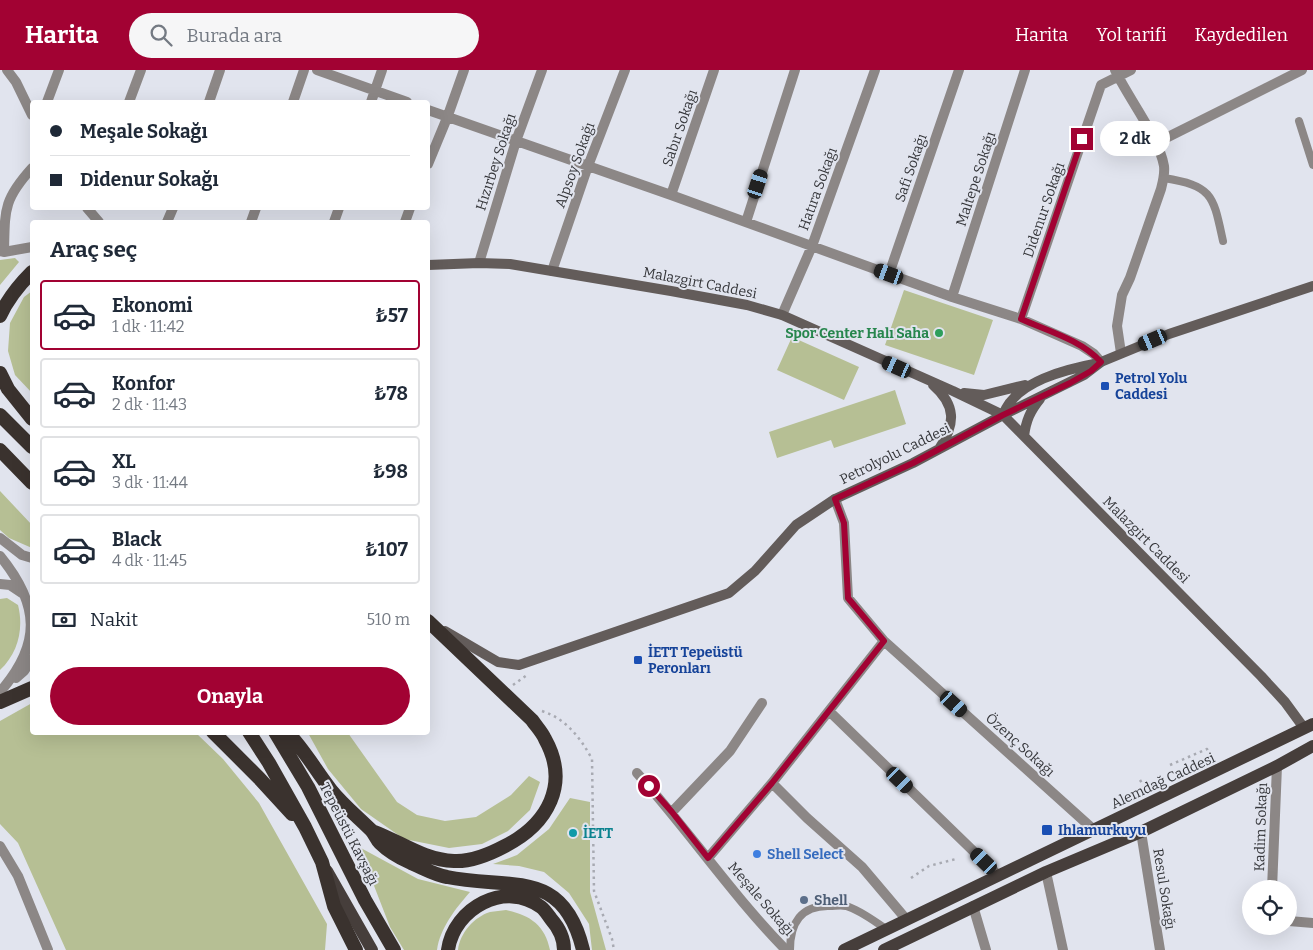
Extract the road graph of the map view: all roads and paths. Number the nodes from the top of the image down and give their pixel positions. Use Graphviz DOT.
graph roads {
  1 [pos="7,70"];
  2 [pos="59,70"];
  3 [pos="141,70"];
  4 [pos="220,70"];
  5 [pos="304,70"];
  6 [pos="317,70"];
  7 [pos="382,70"];
  8 [pos="464,70"];
  9 [pos="542,70"];
  10 [pos="625,70"];
  11 [pos="714,70"];
  12 [pos="795,70"];
  13 [pos="875,70"];
  14 [pos="959,70"];
  15 [pos="1025,70"];
  16 [pos="1131,70"];
  17 [pos="1302,70"];
  18 [pos="1117,73"];
  19 [pos="375,90"];
  20 [pos="48,100"];
  21 [pos="130,100"];
  22 [pos="210,100"];
  23 [pos="294,100"];
  24 [pos="372,100"];
  25 [pos="402,100"];
  26 [pos="30,110"];
  27 [pos="430,111"];
  28 [pos="447,118"];
  29 [pos="1299,121"];
  30 [pos="516,140"];
  31 [pos="1156,143"];
  32 [pos="430,159"];
  33 [pos="1313,165"];
  34 [pos="588,166"];
  35 [pos="30,170"];
  36 [pos="1164,178"];
  37 [pos="672,195"];
  38 [pos="90,210"];
  39 [pos="97,220"];
  40 [pos="746,222"];
  41 [pos="1224,240"];
  42 [pos="812,246"];
  43 [pos="30,247"];
  44 [pos="2,252"];
  45 [pos="479,263"];
  46 [pos="430,265"];
  47 [pos="552,271"];
  48 [pos="30,274"];
  49 [pos="889,274"];
  50 [pos="1313,286"];
  51 [pos="952,297"];
  52 [pos="782,315"];
  53 [pos="0,316"];
  54 [pos="1021,319"];
  55 [pos="1121,354"];
  56 [pos="1101,362"];
  57 [pos="0,373"];
  58 [pos="928,381"];
  59 [pos="1032,384"];
  60 [pos="953,391"];
  61 [pos="1043,397"];
  62 [pos="1003,415"];
  63 [pos="0,416"];
  64 [pos="30,416"];
  65 [pos="1024,436"];
  66 [pos="30,445"];
  67 [pos="0,450"];
  68 [pos="939,450"];
  69 [pos="30,481"];
  70 [pos="835,499"];
  71 [pos="0,538"];
  72 [pos="0,556"];
  73 [pos="30,557"];
  74 [pos="0,584"];
  75 [pos="24,596"];
  76 [pos="30,614"];
  77 [pos="430,621"];
  78 [pos="430,622"];
  79 [pos="30,639"];
  80 [pos="884,641"];
  81 [pos="30,662"];
  82 [pos="523,664"];
  83 [pos="7,684"];
  84 [pos="30,689"];
  85 [pos="0,692"];
  86 [pos="504,695"];
  87 [pos="0,702"];
  88 [pos="762,703"];
  89 [pos="537,710"];
  90 [pos="830,712"];
  91 [pos="1309,726"];
  92 [pos="216,735"];
  93 [pos="250,735"];
  94 [pos="277,735"];
  95 [pos="289,735"];
  96 [pos="1313,742"];
  97 [pos="1313,746"];
  98 [pos="1170,765"];
  99 [pos="1276,766"];
  100 [pos="1216,772"];
  101 [pos="638,773"];
  102 [pos="772,783"];
  103 [pos="672,812"];
  104 [pos="305,827"];
  105 [pos="1094,830"];
  106 [pos="372,831"];
  107 [pos="1141,832"];
  108 [pos="0,846"];
  109 [pos="708,858"];
  110 [pos="956,859"];
  111 [pos="322,862"];
  112 [pos="1046,872"];
  113 [pos="998,875"];
  114 [pos="911,878"];
  115 [pos="1272,880"];
  116 [pos="973,906"];
  117 [pos="906,919"];
  118 [pos="1297,922"];
  119 [pos="1313,923"];
  120 [pos="886,929"];
  121 [pos="48,950"];
  122 [pos="356,950"];
  123 [pos="372,950"];
  124 [pos="394,950"];
  125 [pos="448,950"];
  126 [pos="564,950"];
  127 [pos="583,950"];
  128 [pos="614,950"];
  129 [pos="786,950"];
  130 [pos="790,950"];
  131 [pos="844,950"];
  132 [pos="884,950"];
  133 [pos="986,950"];
  134 [pos="1063,950"];
  135 [pos="1160,950"];
  1 -- 26 [label="street"];
  2 -- 20 [label="street"];
  3 -- 21 [label="street"];
  4 -- 22 [label="street"];
  5 -- 23 [label="street"];
  6 -- 19 [label="street"];
  7 -- 19 [label="street"];
  8 -- 28 [label="street"];
  9 -- 30 [label="street, Hızırbey Sokağı"];
  10 -- 34 [label="street, Alpsoy Sokağı"];
  11 -- 37 [label="street, Sabır Sokağı"];
  12 -- 40 [label="street"];
  13 -- 42 [label="street, Hatıra Sokağı"];
  14 -- 49 [label="street, Safi Sokağı"];
  15 -- 51 [label="street, Maltepe Sokağı"];
  16 -- 18 [label="street, Didenur Sokağı"];
  17 -- 31 [label="street"];
  18 -- 31 [label="street"];
  18 -- 54 [label="street, Didenur Sokağı"];
  19 -- 24 [label="street"];
  19 -- 25 [label="street"];
  27 -- 28 [label="street"];
  28 -- 30 [label="street"];
  28 -- 32 [label="street"];
  29 -- 33 [label="lane"];
  30 -- 34 [label="street"];
  30 -- 45 [label="street, Hızırbey Sokağı"];
  31 -- 36 [label="street"];
  34 -- 37 [label="street"];
  34 -- 47 [label="street, Alpsoy Sokağı"];
  35 -- 44 [label="street"];
  36 -- 41 [label="lane"];
  36 -- 55 [label="street"];
  37 -- 40 [label="street"];
  38 -- 39 [label="street"];
  40 -- 42 [label="street"];
  42 -- 49 [label="street"];
  42 -- 52 [label="street, Hatıra Sokağı"];
  43 -- 44 [label="street"];
  45 -- 46 [label="main road, Malazgirt Caddesi"];
  45 -- 47 [label="main road, Malazgirt Caddesi"];
  47 -- 52 [label="main road, Malazgirt Caddesi"];
  48 -- 53 [label="highway"];
  49 -- 51 [label="street"];
  50 -- 55 [label="main road, Petrolyolu Caddesi"];
  51 -- 54 [label="street"];
  52 -- 58 [label="main road, Malazgirt Caddesi"];
  54 -- 56 [label="street"];
  55 -- 56 [label="main road, Petrolyolu Caddesi"];
  56 -- 59 [label="main road"];
  56 -- 61 [label="main road, Petrolyolu Caddesi"];
  57 -- 64 [label="highway"];
  58 -- 60 [label="main road, Malazgirt Caddesi"];
  58 -- 68 [label="main road"];
  59 -- 60 [label="main road, Malazgirt Caddesi"];
  59 -- 62 [label="main road"];
  60 -- 62 [label="main road, Malazgirt Caddesi"];
  61 -- 62 [label="main road, Petrolyolu Caddesi"];
  61 -- 65 [label="main road"];
  62 -- 65 [label="main road, Malazgirt Caddesi"];
  62 -- 68 [label="main road, Petrolyolu Caddesi"];
  63 -- 66 [label="highway"];
  65 -- 91 [label="main road, Malazgirt Caddesi"];
  67 -- 69 [label="highway"];
  68 -- 70 [label="main road, Petrolyolu Caddesi"];
  70 -- 80 [label="street, Özenç Sokağı"];
  70 -- 82 [label="main road, Petrolyolu Caddesi"];
  71 -- 73 [label="street"];
  72 -- 75 [label="street"];
  74 -- 75 [label="street"];
  75 -- 76 [label="street"];
  77 -- 82 [label="main road, Petrolyolu Caddesi"];
  78 -- 86 [label="highway"];
  79 -- 83 [label="street"];
  80 -- 90 [label="street"];
  80 -- 105 [label="street, Özenç Sokağı"];
  81 -- 83 [label="street"];
  82 -- 86 [label="path"];
  83 -- 85 [label="street"];
  84 -- 87 [label="highway"];
  86 -- 106 [label="highway"];
  88 -- 103 [label="street"];
  89 -- 128 [label="path"];
  90 -- 102 [label="street"];
  90 -- 113 [label="street"];
  91 -- 96 [label="main road"];
  91 -- 100 [label="main road, Alemdağ Caddesi"];
  92 -- 104 [label="highway"];
  93 -- 104 [label="highway"];
  94 -- 124 [label="highway, Tepeüstü Kavşağı"];
  95 -- 106 [label="highway"];
  97 -- 99 [label="main road"];
  98 -- 100 [label="path"];
  99 -- 107 [label="main road"];
  99 -- 115 [label="street, Kadim Sokağı"];
  100 -- 105 [label="main road, Alemdağ Caddesi"];
  101 -- 103 [label="street, Meşale Sokağı"];
  102 -- 109 [label="street"];
  102 -- 117 [label="street"];
  103 -- 109 [label="street, Meşale Sokağı"];
  104 -- 111 [label="highway"];
  105 -- 113 [label="main road, Alemdağ Caddesi"];
  106 -- 127 [label="highway"];
  107 -- 112 [label="main road"];
  107 -- 135 [label="street, Resul Sokağı"];
  108 -- 121 [label="street"];
  109 -- 129 [label="street, Meşale Sokağı"];
  110 -- 114 [label="path"];
  111 -- 122 [label="highway"];
  111 -- 123 [label="main road"];
  112 -- 116 [label="main road"];
  112 -- 134 [label="street"];
  113 -- 117 [label="main road, Alemdağ Caddesi"];
  116 -- 132 [label="main road"];
  116 -- 133 [label="street"];
  117 -- 120 [label="main road, Alemdağ Caddesi"];
  118 -- 119 [label="street"];
  120 -- 130 [label="lane"];
  120 -- 131 [label="main road, Alemdağ Caddesi"];
  125 -- 126 [label="highway"];
}
